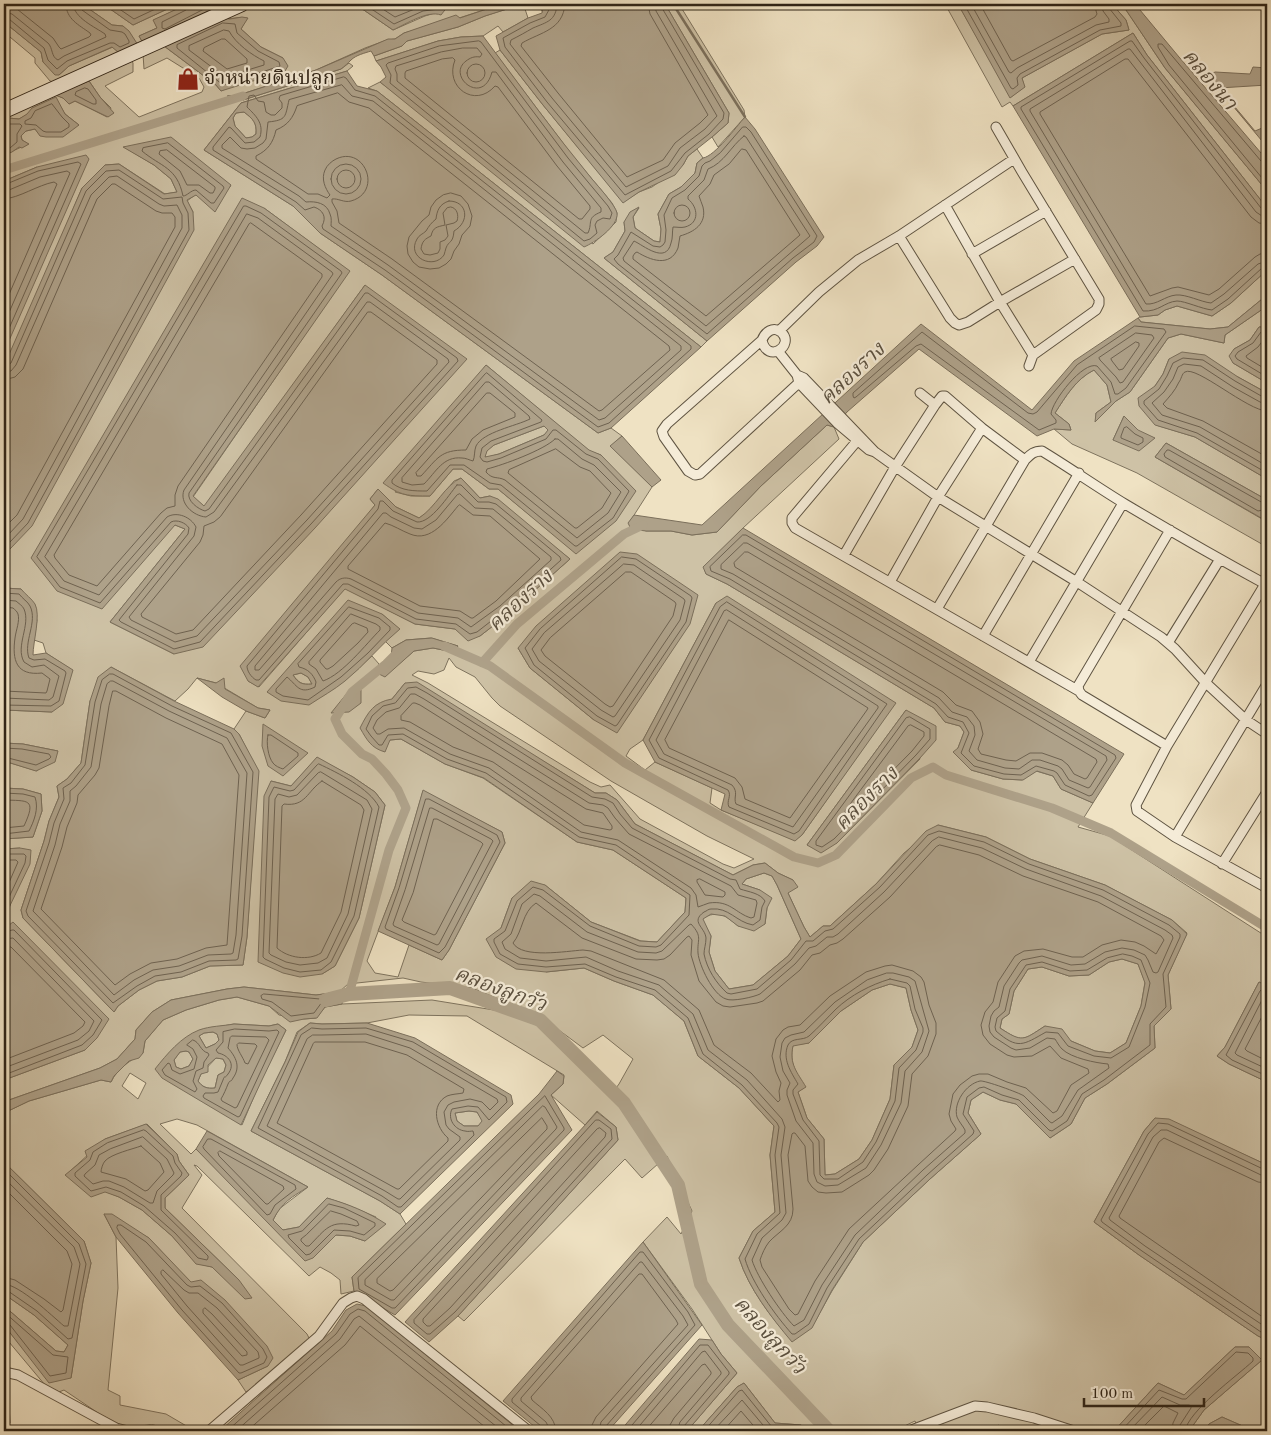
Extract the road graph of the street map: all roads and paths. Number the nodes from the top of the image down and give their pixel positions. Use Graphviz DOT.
graph roads {
  1 [pos="242,4"];
  2 [pos="4,111"];
  3 [pos="996,127"];
  4 [pos="1014,159"];
  5 [pos="945,205"];
  6 [pos="1046,211"];
  7 [pos="899,236"];
  8 [pos="972,254"];
  9 [pos="1075,259"];
  10 [pos="1000,302"];
  11 [pos="779,331"];
  12 [pos="762,340"];
  13 [pos="778,351"];
  14 [pos="1033,355"];
  15 [pos="1029,366"];
  16 [pos="800,379"];
  17 [pos="920,394"];
  18 [pos="935,405"];
  19 [pos="840,420"];
  20 [pos="982,428"];
  21 [pos="857,441"];
  22 [pos="875,452"];
  23 [pos="1025,460"];
  24 [pos="895,467"];
  25 [pos="1079,474"];
  26 [pos="938,497"];
  27 [pos="1124,503"];
  28 [pos="985,526"];
  29 [pos="1170,530"];
  30 [pos="1031,554"];
  31 [pos="844,556"];
  32 [pos="1220,559"];
  33 [pos="890,582"];
  34 [pos="1077,582"];
  35 [pos="1266,585"];
  36 [pos="937,609"];
  37 [pos="1122,612"];
  38 [pos="983,636"];
  39 [pos="1168,643"];
  40 [pos="1029,662"];
  41 [pos="1206,683"];
  42 [pos="1267,684"];
  43 [pos="1078,691"];
  44 [pos="1246,720"];
  45 [pos="1266,733"];
  46 [pos="1167,746"];
  47 [pos="1267,792"];
  48 [pos="1175,837"];
  49 [pos="1222,864"];
  50 [pos="1267,888"];
  51 [pos="4,1372"];
  52 [pos="128,1431"];
  53 [pos="136,1431"];
  54 [pos="157,1431"];
  55 [pos="209,1431"];
  56 [pos="529,1431"];
  57 [pos="909,1431"];
  58 [pos="1074,1431"];
  1 -- 2 [label="street"];
  3 -- 4 [label="street"];
  4 -- 5 [label="street"];
  4 -- 6 [label="street"];
  5 -- 7 [label="street"];
  5 -- 8 [label="street"];
  6 -- 8 [label="street"];
  6 -- 9 [label="street"];
  7 -- 10 [label="street"];
  7 -- 11 [label="street"];
  8 -- 10 [label="street"];
  9 -- 10 [label="street"];
  9 -- 14 [label="street"];
  10 -- 14 [label="street"];
  11 -- 12 [label="street"];
  11 -- 13 [label="street"];
  12 -- 13 [label="street"];
  12 -- 16 [label="street"];
  13 -- 16 [label="street"];
  14 -- 15 [label="street"];
  16 -- 19 [label="street"];
  17 -- 18 [label="street"];
  18 -- 20 [label="street"];
  18 -- 24 [label="street"];
  19 -- 21 [label="street"];
  19 -- 22 [label="street"];
  20 -- 23 [label="street"];
  20 -- 26 [label="street"];
  21 -- 22 [label="street"];
  21 -- 31 [label="street"];
  22 -- 24 [label="street"];
  23 -- 25 [label="street"];
  23 -- 28 [label="street"];
  24 -- 26 [label="street"];
  24 -- 31 [label="street"];
  25 -- 27 [label="street"];
  25 -- 30 [label="street"];
  26 -- 28 [label="street"];
  26 -- 33 [label="street"];
  27 -- 29 [label="street"];
  27 -- 34 [label="street"];
  28 -- 30 [label="street"];
  28 -- 36 [label="street"];
  29 -- 32 [label="street"];
  29 -- 37 [label="street"];
  30 -- 34 [label="street"];
  30 -- 38 [label="street"];
  31 -- 33 [label="street"];
  32 -- 35 [label="street"];
  32 -- 39 [label="street"];
  33 -- 36 [label="street"];
  34 -- 37 [label="street"];
  34 -- 40 [label="street"];
  35 -- 41 [label="street"];
  36 -- 38 [label="street"];
  37 -- 39 [label="street"];
  37 -- 43 [label="street"];
  38 -- 40 [label="street"];
  39 -- 41 [label="street"];
  40 -- 43 [label="street"];
  41 -- 44 [label="street"];
  41 -- 46 [label="street"];
  42 -- 44 [label="street"];
  43 -- 46 [label="street"];
  44 -- 45 [label="street"];
  44 -- 48 [label="street"];
  46 -- 48 [label="street"];
  47 -- 49 [label="street"];
  48 -- 49 [label="street"];
  49 -- 50 [label="street"];
  51 -- 52 [label="street"];
  53 -- 54 [label="street"];
  55 -- 56 [label="street"];
  57 -- 58 [label="street"];
}
